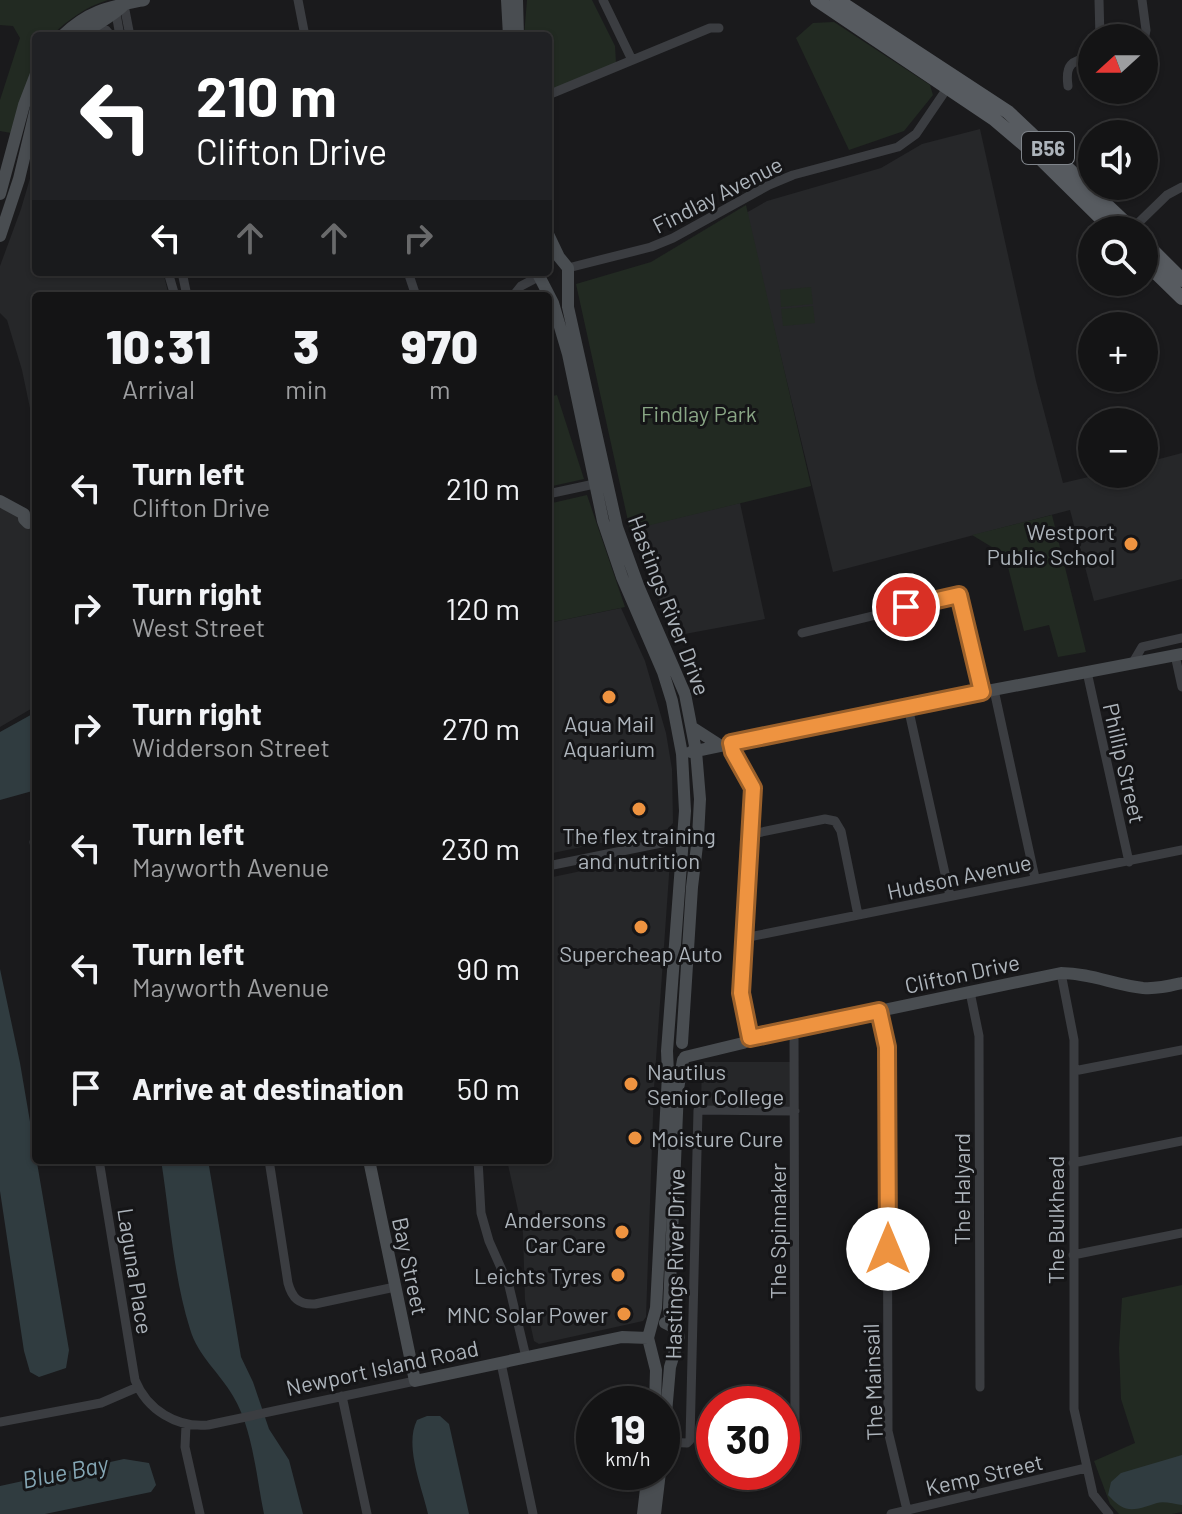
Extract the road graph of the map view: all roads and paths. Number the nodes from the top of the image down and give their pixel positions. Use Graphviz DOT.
graph roads {
  1 [pos="144,0"];
  2 [pos="298,0"];
  3 [pos="507,0"];
  4 [pos="517,0"];
  5 [pos="603,0"];
  6 [pos="817,0"];
  7 [pos="1099,0"];
  8 [pos="1142,0"];
  9 [pos="841,2"];
  10 [pos="118,8"];
  11 [pos="1100,24"];
  12 [pos="1143,24"];
  13 [pos="92,26"];
  14 [pos="719,28"];
  15 [pos="67,32"];
  16 [pos="85,32"];
  17 [pos="108,32"];
  18 [pos="120,32"];
  19 [pos="128,32"];
  20 [pos="304,32"];
  21 [pos="509,32"];
  22 [pos="518,32"];
  23 [pos="632,60"];
  24 [pos="1078,60"];
  25 [pos="951,81"];
  26 [pos="32,84"];
  27 [pos="1068,86"];
  28 [pos="552,93"];
  29 [pos="32,125"];
  30 [pos="1182,187"];
  31 [pos="0,194"];
  32 [pos="1098,216"];
  33 [pos="1118,216"];
  34 [pos="1146,216"];
  35 [pos="0,236"];
  36 [pos="1158,256"];
  37 [pos="554,257"];
  38 [pos="567,274"];
  39 [pos="1158,275"];
  40 [pos="540,278"];
  41 [pos="1182,280"];
  42 [pos="516,292"];
  43 [pos="1182,298"];
  44 [pos="552,311"];
  45 [pos="600,483"];
  46 [pos="552,493"];
  47 [pos="0,498"];
  48 [pos="26,512"];
  49 [pos="802,633"];
  50 [pos="1182,638"];
  51 [pos="1179,655"];
  52 [pos="1132,664"];
  53 [pos="1087,672"];
  54 [pos="1182,687"];
  55 [pos="988,691"];
  56 [pos="908,707"];
  57 [pos="693,728"];
  58 [pos="726,744"];
  59 [pos="696,751"];
  60 [pos="682,754"];
  61 [pos="752,834"];
  62 [pos="698,837"];
  63 [pos="683,838"];
  64 [pos="1182,850"];
  65 [pos="1129,862"];
  66 [pos="552,865"];
  67 [pos="1035,878"];
  68 [pos="950,896"];
  69 [pos="858,915"];
  70 [pos="744,938"];
  71 [pos="1061,973"];
  72 [pos="1182,983"];
  73 [pos="970,992"];
  74 [pos="879,1011"];
  75 [pos="794,1029"];
  76 [pos="750,1038"];
  77 [pos="1182,1050"];
  78 [pos="684,1051"];
  79 [pos="668,1052"];
  80 [pos="1074,1071"];
  81 [pos="795,1111"];
  82 [pos="1182,1141"];
  83 [pos="1073,1163"];
  84 [pos="100,1164"];
  85 [pos="270,1164"];
  86 [pos="370,1164"];
  87 [pos="478,1164"];
  88 [pos="1182,1233"];
  89 [pos="1073,1255"];
  90 [pos="395,1287"];
  91 [pos="671,1325"];
  92 [pos="650,1338"];
  93 [pos="673,1350"];
  94 [pos="526,1357"];
  95 [pos="501,1363"];
  96 [pos="415,1381"];
  97 [pos="656,1386"];
  98 [pos="669,1386"];
  99 [pos="795,1386"];
  100 [pos="138,1387"];
  101 [pos="980,1387"];
  102 [pos="342,1396"];
  103 [pos="0,1422"];
  104 [pos="186,1425"];
  105 [pos="680,1443"];
  106 [pos="1086,1468"];
  107 [pos="646,1490"];
  108 [pos="658,1490"];
  109 [pos="907,1510"];
  110 [pos="200,1514"];
  111 [pos="367,1514"];
  112 [pos="533,1514"];
  113 [pos="643,1514"];
  114 [pos="655,1514"];
  115 [pos="891,1514"];
  116 [pos="1109,1514"];
  1 -- 10 [label="main road"];
  2 -- 20 [label="street"];
  3 -- 21 [label="main road"];
  4 -- 22 [label="main road"];
  5 -- 23 [label="street"];
  6 -- 25 [label="main road, B56"];
  7 -- 11 [label="street"];
  8 -- 12 [label="street"];
  9 -- 25 [label="main road, B56"];
  10 -- 13 [label="main road"];
  10 -- 15 [label="main road"];
  10 -- 18 [label="street"];
  10 -- 19 [label="street"];
  13 -- 16 [label="main road"];
  13 -- 17 [label="street"];
  14 -- 23 [label="street"];
  23 -- 28 [label="street"];
  24 -- 27 [label="street"];
  25 -- 32 [label="main road, B56"];
  25 -- 33 [label="main road, B56"];
  25 -- 38 [label="street, Findlay Avenue"];
  26 -- 31 [label="main road"];
  29 -- 35 [label="main road"];
  30 -- 34 [label="street"];
  36 -- 41 [label="main road"];
  37 -- 38 [label="main road"];
  38 -- 40 [label="main road"];
  38 -- 45 [label="main road, Hastings River Drive"];
  39 -- 43 [label="main road"];
  40 -- 42 [label="street"];
  44 -- 45 [label="main road, Hastings River Drive"];
  45 -- 46 [label="street"];
  45 -- 57 [label="main road, Hastings River Drive"];
  45 -- 60 [label="main road, Hastings River Drive"];
  47 -- 48 [label="main road"];
  49 -- 55 [label="street"];
  50 -- 52 [label="street"];
  51 -- 52 [label="main road"];
  51 -- 54 [label="street"];
  52 -- 53 [label="main road"];
  53 -- 55 [label="main road"];
  53 -- 65 [label="street, Phillip Street"];
  55 -- 56 [label="main road"];
  55 -- 67 [label="street"];
  56 -- 58 [label="main road"];
  56 -- 68 [label="street"];
  57 -- 58 [label="main road"];
  57 -- 59 [label="main road, Hastings River Drive"];
  58 -- 59 [label="main road"];
  58 -- 61 [label="street"];
  59 -- 60 [label="main road"];
  59 -- 62 [label="main road, Hastings River Drive"];
  60 -- 63 [label="main road, Hastings River Drive"];
  61 -- 69 [label="street"];
  61 -- 70 [label="street"];
  62 -- 63 [label="street"];
  62 -- 78 [label="main road, Hastings River Drive"];
  63 -- 66 [label="street"];
  63 -- 79 [label="main road, Hastings River Drive"];
  64 -- 65 [label="street, Hudson Avenue"];
  65 -- 67 [label="street, Hudson Avenue"];
  67 -- 68 [label="street, Hudson Avenue"];
  68 -- 69 [label="street, Hudson Avenue"];
  69 -- 70 [label="street, Hudson Avenue"];
  70 -- 76 [label="street"];
  71 -- 72 [label="main road, Clifton Drive"];
  71 -- 73 [label="main road, Clifton Drive"];
  71 -- 80 [label="street, The Bulkhead"];
  73 -- 74 [label="main road, Clifton Drive"];
  73 -- 101 [label="street, The Halyard"];
  74 -- 75 [label="main road, Clifton Drive"];
  74 -- 109 [label="street, The Mainsail"];
  75 -- 76 [label="main road, Clifton Drive"];
  75 -- 81 [label="street, The Spinnaker"];
  76 -- 78 [label="main road, Clifton Drive"];
  77 -- 80 [label="street"];
  78 -- 79 [label="main road, Clifton Drive"];
  78 -- 79 [label="main road"];
  78 -- 91 [label="main road, Hastings River Drive"];
  79 -- 92 [label="main road, Hastings River Drive"];
  80 -- 83 [label="street, The Bulkhead"];
  81 -- 99 [label="street, The Spinnaker"];
  81 -- 105 [label="street, Hastings River Drive"];
  82 -- 83 [label="street"];
  83 -- 89 [label="street, The Bulkhead"];
  84 -- 100 [label="street, Laguna Place"];
  85 -- 90 [label="street"];
  86 -- 90 [label="main road, Bay Street"];
  87 -- 94 [label="street"];
  88 -- 89 [label="street"];
  89 -- 106 [label="street, The Bulkhead"];
  90 -- 96 [label="main road, Bay Street"];
  91 -- 92 [label="main road"];
  91 -- 93 [label="main road"];
  92 -- 93 [label="main road"];
  92 -- 94 [label="main road, Newport Island Road"];
  92 -- 97 [label="main road, Hastings River Drive"];
  93 -- 98 [label="main road, Hastings River Drive"];
  94 -- 95 [label="main road, Newport Island Road"];
  95 -- 96 [label="main road, Newport Island Road"];
  95 -- 112 [label="street"];
  96 -- 102 [label="street, Newport Island Road"];
  100 -- 103 [label="street"];
  100 -- 104 [label="street"];
  102 -- 104 [label="street, Newport Island Road"];
  102 -- 111 [label="street"];
  104 -- 110 [label="street"];
  106 -- 109 [label="street, Kemp Street"];
  106 -- 116 [label="street, The Bulkhead"];
  107 -- 113 [label="main road"];
  108 -- 114 [label="main road"];
  109 -- 115 [label="street, Kemp Street"];
}
